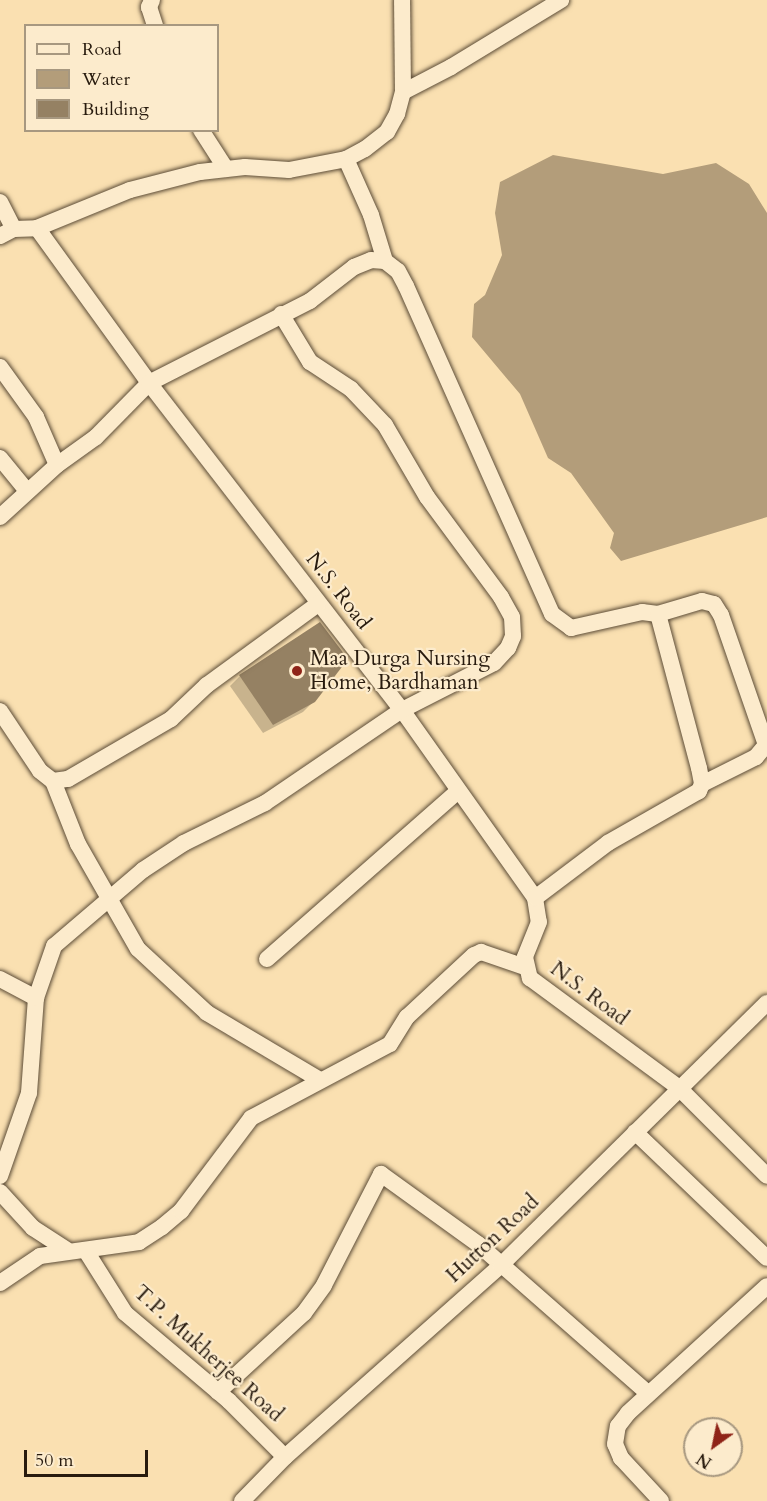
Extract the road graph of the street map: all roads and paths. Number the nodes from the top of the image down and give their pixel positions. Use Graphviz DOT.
graph roads {
  1 [pos="152,0"];
  2 [pos="402,0"];
  3 [pos="561,0"];
  4 [pos="154,24"];
  5 [pos="402,92"];
  6 [pos="202,132"];
  7 [pos="346,159"];
  8 [pos="225,169"];
  9 [pos="0,202"];
  10 [pos="37,228"];
  11 [pos="7,233"];
  12 [pos="385,261"];
  13 [pos="281,314"];
  14 [pos="0,367"];
  15 [pos="149,383"];
  16 [pos="0,458"];
  17 [pos="57,465"];
  18 [pos="27,490"];
  19 [pos="0,517"];
  20 [pos="318,604"];
  21 [pos="658,614"];
  22 [pos="402,710"];
  23 [pos="0,711"];
  24 [pos="766,740"];
  25 [pos="53,781"];
  26 [pos="702,784"];
  27 [pos="458,790"];
  28 [pos="111,895"];
  29 [pos="535,898"];
  30 [pos="267,959"];
  31 [pos="525,967"];
  32 [pos="0,979"];
  33 [pos="36,999"];
  34 [pos="767,1003"];
  35 [pos="318,1079"];
  36 [pos="680,1088"];
  37 [pos="635,1132"];
  38 [pos="0,1176"];
  39 [pos="767,1176"];
  40 [pos="0,1192"];
  41 [pos="68,1250"];
  42 [pos="86,1251"];
  43 [pos="767,1258"];
  44 [pos="501,1265"];
  45 [pos="0,1283"];
  46 [pos="767,1286"];
  47 [pos="218,1392"];
  48 [pos="649,1394"];
  49 [pos="285,1457"];
  50 [pos="242,1501"];
  51 [pos="661,1501"];
  1 -- 4 [label="street"];
  2 -- 5 [label="street"];
  3 -- 5 [label="street"];
  5 -- 7 [label="street"];
  6 -- 8 [label="street"];
  7 -- 8 [label="street"];
  7 -- 12 [label="street"];
  8 -- 10 [label="street"];
  9 -- 11 [label="street"];
  10 -- 11 [label="street"];
  10 -- 15 [label="street, N.S. Road"];
  12 -- 13 [label="street"];
  12 -- 21 [label="street"];
  13 -- 15 [label="street"];
  13 -- 22 [label="street"];
  14 -- 17 [label="street"];
  15 -- 17 [label="street"];
  15 -- 20 [label="street, N.S. Road"];
  16 -- 18 [label="street"];
  17 -- 18 [label="street"];
  18 -- 19 [label="street"];
  20 -- 22 [label="street, N.S. Road"];
  20 -- 25 [label="street"];
  21 -- 24 [label="street"];
  21 -- 26 [label="street"];
  22 -- 27 [label="street, N.S. Road"];
  22 -- 28 [label="street"];
  23 -- 25 [label="street"];
  24 -- 26 [label="street"];
  25 -- 28 [label="street"];
  26 -- 29 [label="street"];
  27 -- 29 [label="street, N.S. Road"];
  27 -- 30 [label="street"];
  28 -- 33 [label="street"];
  28 -- 35 [label="street"];
  29 -- 31 [label="street, N.S. Road"];
  31 -- 35 [label="street"];
  31 -- 36 [label="street, N.S. Road"];
  32 -- 33 [label="street"];
  33 -- 38 [label="street"];
  34 -- 36 [label="street, Hutton Road"];
  35 -- 42 [label="street"];
  36 -- 37 [label="street, Hutton Road"];
  36 -- 39 [label="street, N.S. Road"];
  37 -- 43 [label="street"];
  37 -- 44 [label="street, Hutton Road"];
  40 -- 41 [label="street"];
  41 -- 42 [label="street"];
  41 -- 45 [label="street"];
  42 -- 47 [label="street, T.P. Mukherjee Road"];
  44 -- 47 [label="street"];
  44 -- 48 [label="street"];
  44 -- 49 [label="street, Hutton Road"];
  46 -- 48 [label="street"];
  47 -- 49 [label="street, T.P. Mukherjee Road"];
  48 -- 51 [label="street"];
  49 -- 50 [label="street, Hutton Road"];
}
